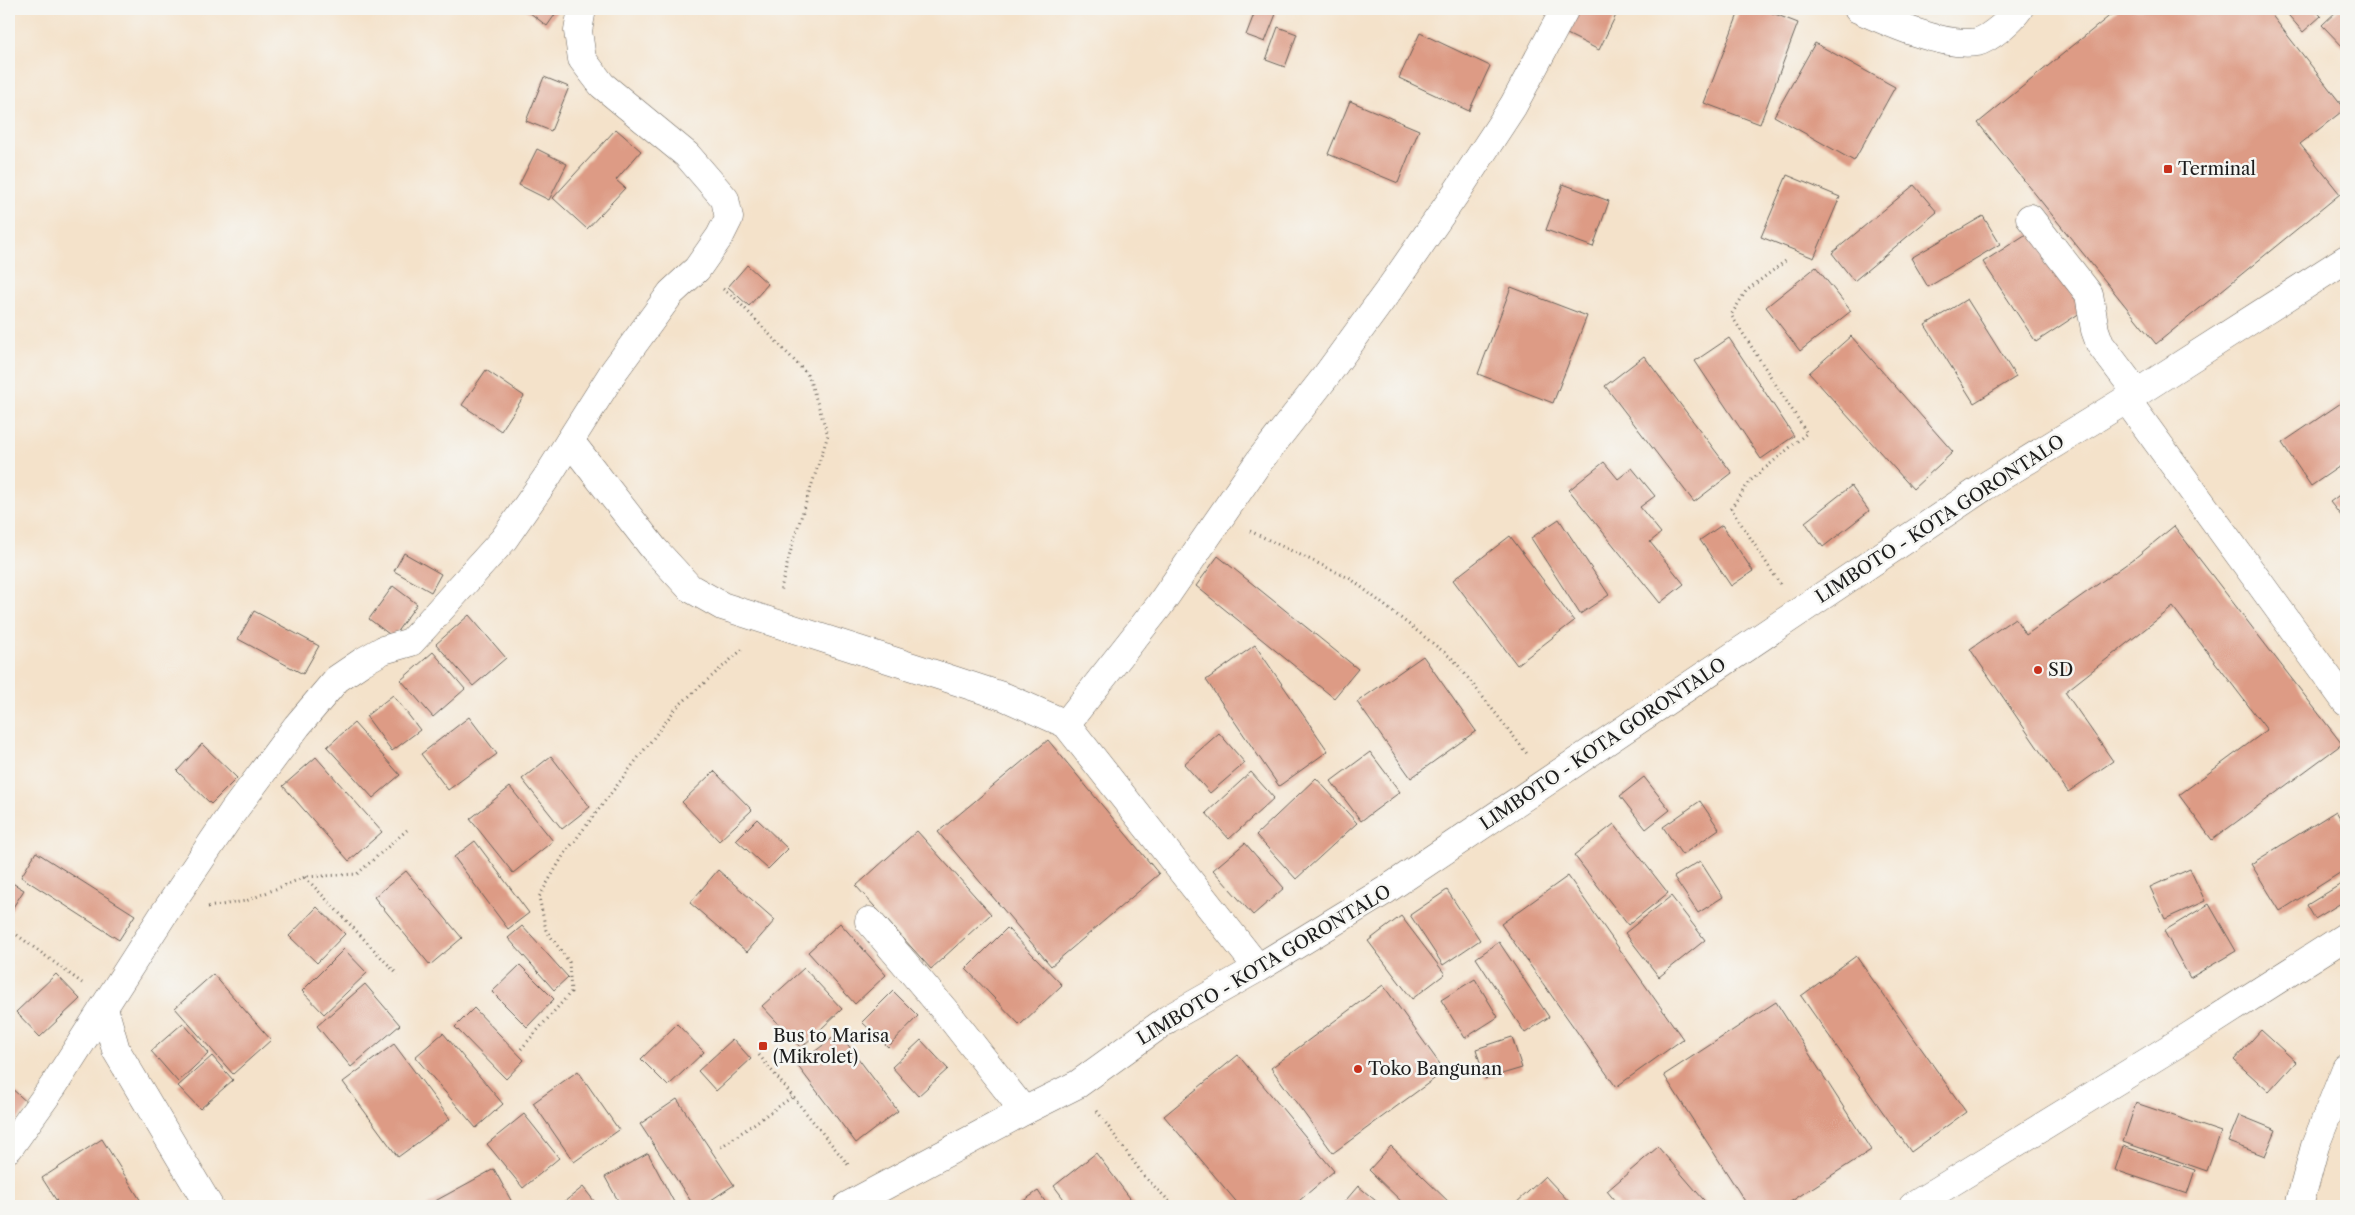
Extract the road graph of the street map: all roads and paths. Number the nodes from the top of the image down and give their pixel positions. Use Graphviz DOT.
graph roads {
  1 [pos="582,9"];
  2 [pos="1565,9"];
  3 [pos="1858,9"];
  4 [pos="2019,9"];
  5 [pos="2030,218"];
  6 [pos="1788,258"];
  7 [pos="2346,259"];
  8 [pos="697,269"];
  9 [pos="2132,396"];
  10 [pos="570,440"];
  11 [pos="1247,529"];
  12 [pos="1798,612"];
  13 [pos="773,623"];
  14 [pos="2346,702"];
  15 [pos="1066,724"];
  16 [pos="1548,781"];
  17 [pos="407,830"];
  18 [pos="305,877"];
  19 [pos="163,915"];
  20 [pos="869,921"];
  21 [pos="9,929"];
  22 [pos="2346,936"];
  23 [pos="1258,968"];
  24 [pos="398,975"];
  25 [pos="104,1008"];
  26 [pos="522,1049"];
  27 [pos="759,1055"];
  28 [pos="2346,1068"];
  29 [pos="1078,1084"];
  30 [pos="792,1097"];
  31 [pos="1024,1111"];
  32 [pos="721,1147"];
  33 [pos="9,1148"];
  34 [pos="871,1193"];
  35 [pos="209,1206"];
  36 [pos="847,1206"];
  37 [pos="1174,1206"];
  38 [pos="1913,1206"];
  39 [pos="2299,1206"];
  1 -- 8 [label="main road"];
  2 -- 15 [label="main road"];
  3 -- 4 [label="main road"];
  5 -- 9 [label="main road"];
  6 -- 12 [label="path"];
  7 -- 9 [label="main road, LIMBOTO - KOTA GORONTALO"];
  8 -- 10 [label="main road"];
  8 -- 13 [label="path"];
  9 -- 12 [label="main road, LIMBOTO - KOTA GORONTALO"];
  9 -- 14 [label="main road"];
  10 -- 13 [label="main road"];
  10 -- 19 [label="main road"];
  11 -- 16 [label="path"];
  12 -- 16 [label="main road, LIMBOTO - KOTA GORONTALO"];
  13 -- 15 [label="main road"];
  13 -- 26 [label="path"];
  15 -- 23 [label="main road"];
  16 -- 23 [label="main road, LIMBOTO - KOTA GORONTALO"];
  17 -- 18 [label="path"];
  18 -- 19 [label="path"];
  18 -- 24 [label="path"];
  19 -- 25 [label="main road"];
  20 -- 31 [label="main road"];
  21 -- 25 [label="path"];
  22 -- 38 [label="main road"];
  23 -- 29 [label="main road, LIMBOTO - KOTA GORONTALO"];
  25 -- 33 [label="main road"];
  25 -- 35 [label="main road"];
  27 -- 30 [label="path"];
  28 -- 39 [label="main road"];
  29 -- 31 [label="main road, LIMBOTO - KOTA GORONTALO"];
  29 -- 37 [label="path"];
  30 -- 32 [label="path"];
  30 -- 34 [label="path"];
  31 -- 34 [label="main road, LIMBOTO - KOTA GORONTALO"];
  34 -- 36 [label="main road, LIMBOTO - KOTA GORONTALO"];
}
